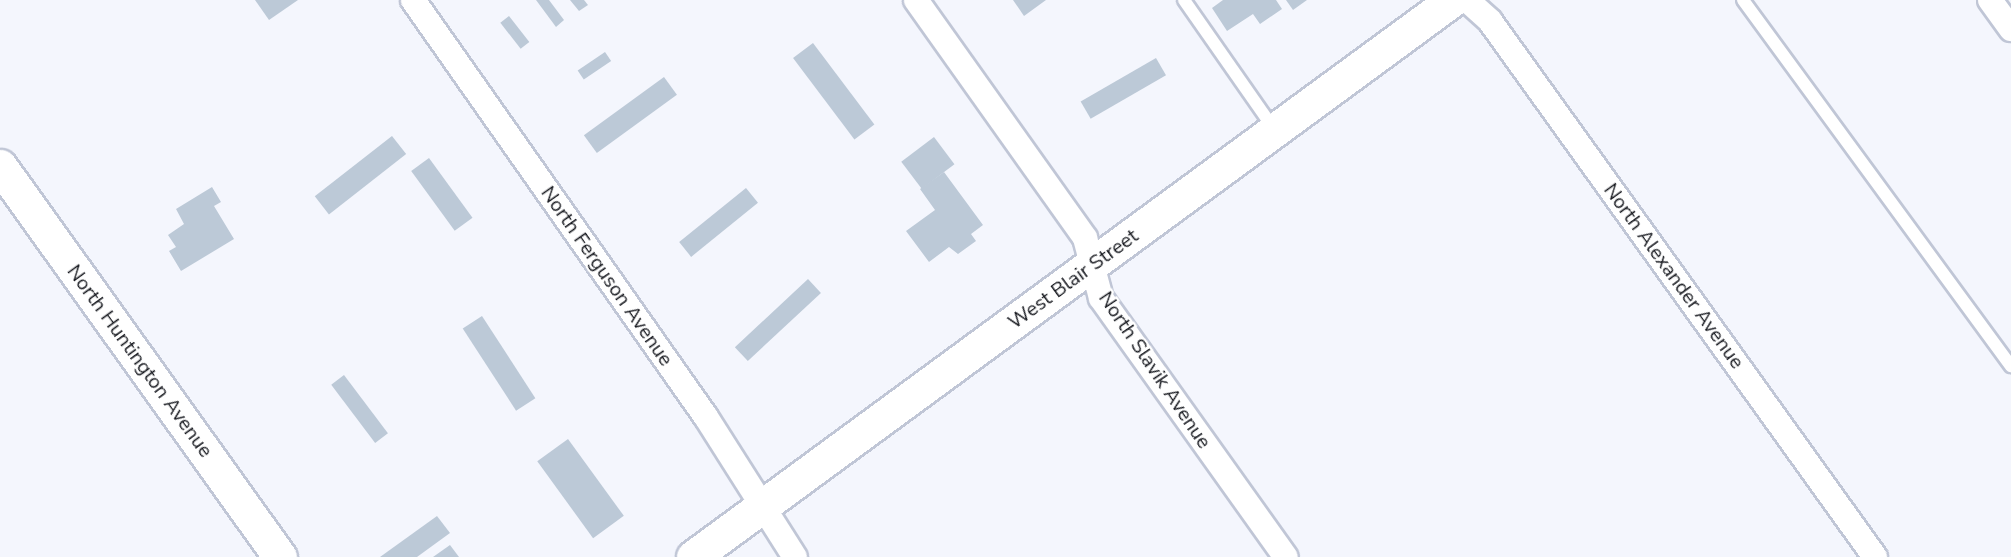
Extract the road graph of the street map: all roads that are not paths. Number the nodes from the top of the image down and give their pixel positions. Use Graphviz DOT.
graph roads {
  1 [pos="413,0"];
  2 [pos="916,0"];
  3 [pos="1184,0"];
  4 [pos="1452,0"];
  5 [pos="1467,0"];
  6 [pos="1743,0"];
  7 [pos="1990,0"];
  8 [pos="2011,29"];
  9 [pos="1275,130"];
  10 [pos="0,166"];
  11 [pos="1092,265"];
  12 [pos="2011,366"];
  13 [pos="762,507"];
  14 [pos="280,557"];
  15 [pos="693,557"];
  16 [pos="795,557"];
  17 [pos="1286,557"];
  18 [pos="1875,557"];
  1 -- 13 [label="street, North Ferguson Avenue"];
  2 -- 11 [label="street, North Slavik Avenue"];
  3 -- 9 [label="lane"];
  4 -- 9 [label="street, West Blair Street"];
  5 -- 18 [label="street, North Alexander Avenue"];
  6 -- 12 [label="lane"];
  7 -- 8 [label="street"];
  9 -- 11 [label="street, West Blair Street"];
  10 -- 14 [label="street, North Huntington Avenue"];
  11 -- 13 [label="street, West Blair Street"];
  11 -- 17 [label="street, North Slavik Avenue"];
  13 -- 15 [label="street, West Blair Street"];
  13 -- 16 [label="street, North Ferguson Avenue"];
}
